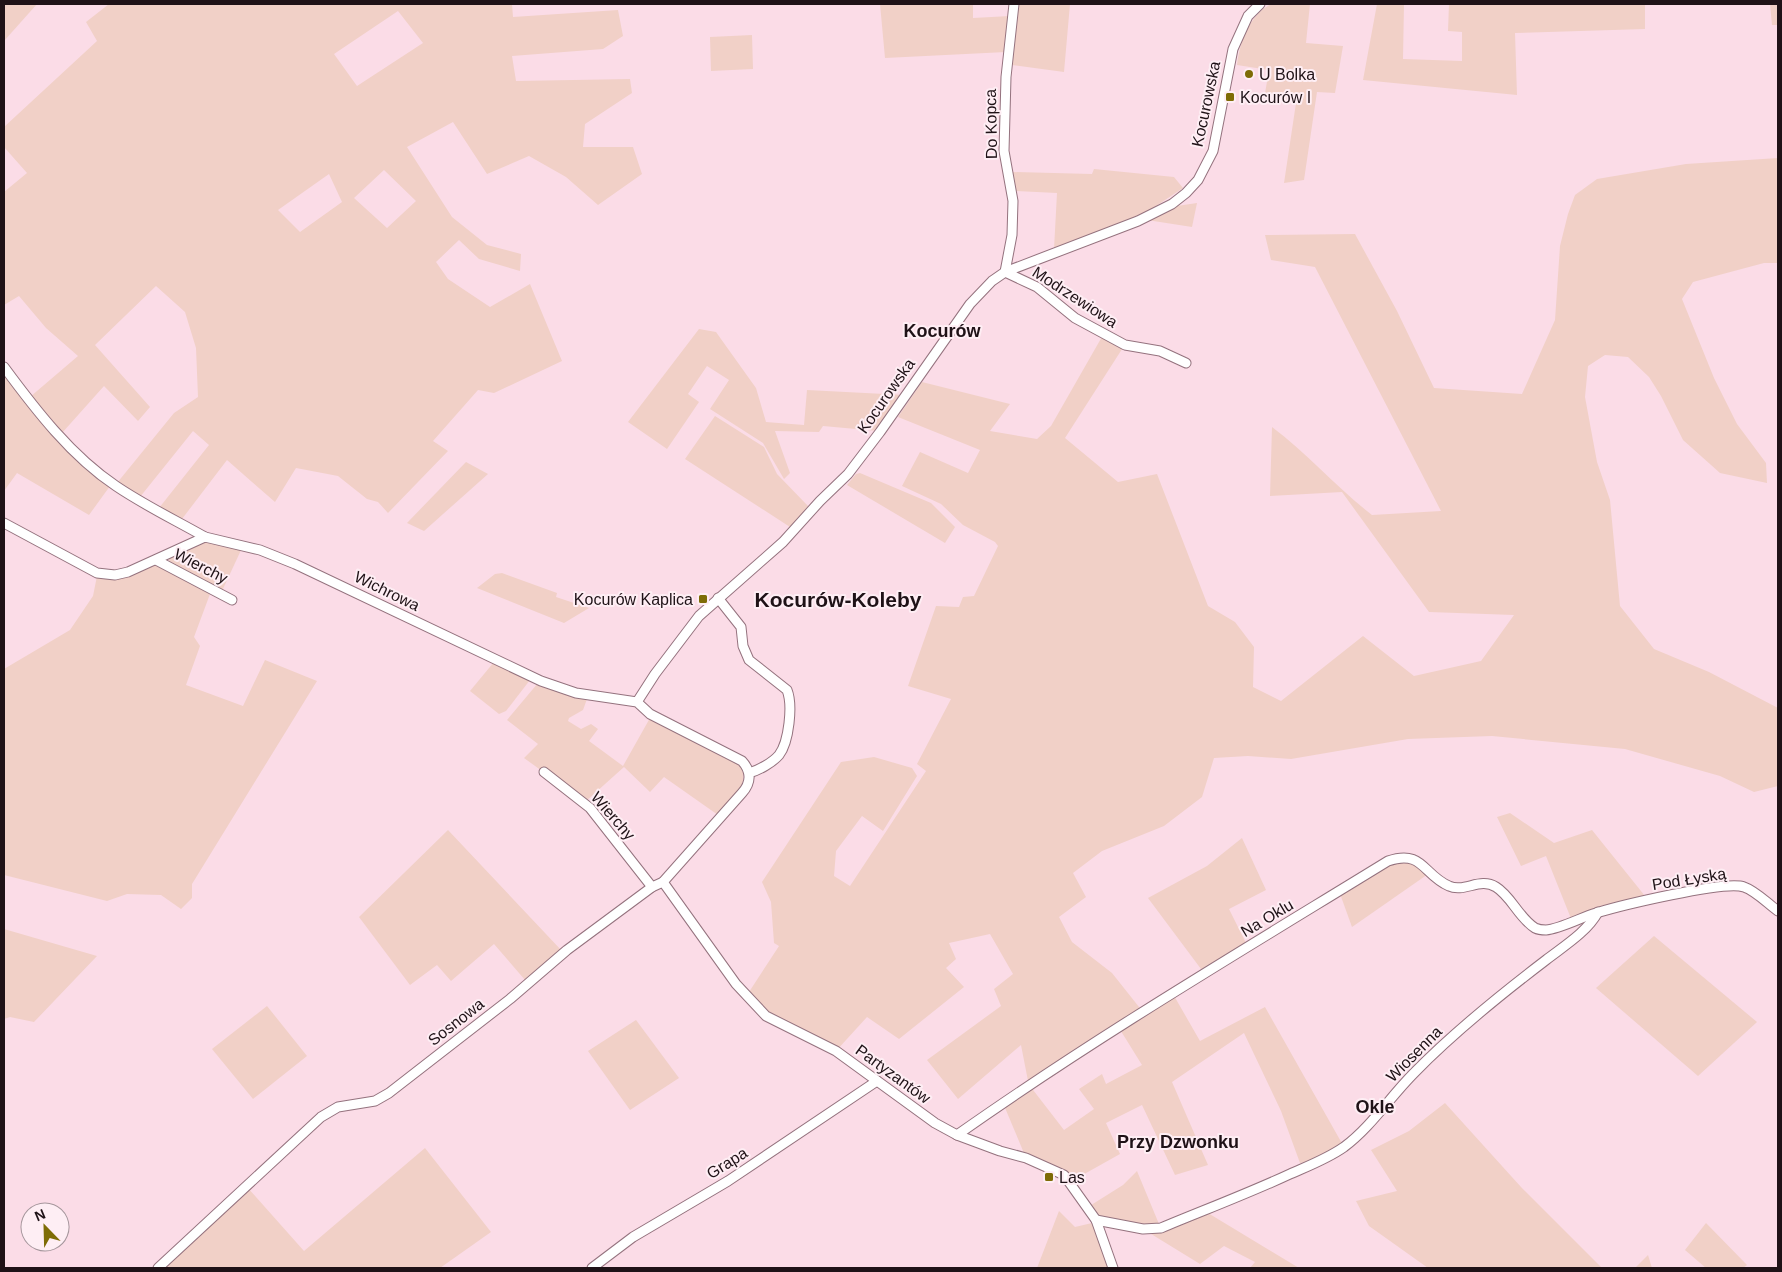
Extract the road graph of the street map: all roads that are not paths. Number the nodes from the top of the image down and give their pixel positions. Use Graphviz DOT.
graph roads {
  1 [pos="1014,4"];
  2 [pos="1260,4"];
  3 [pos="1005,272"];
  4 [pos="1186,363"];
  5 [pos="4,366"];
  6 [pos="4,523"];
  7 [pos="205,537"];
  8 [pos="156,560"];
  9 [pos="718,598"];
  10 [pos="232,600"];
  11 [pos="637,702"];
  12 [pos="544,772"];
  13 [pos="749,773"];
  14 [pos="663,882"];
  15 [pos="652,887"];
  16 [pos="1778,911"];
  17 [pos="1598,912"];
  18 [pos="877,1081"];
  19 [pos="957,1135"];
  20 [pos="1096,1220"];
  21 [pos="158,1268"];
  22 [pos="592,1268"];
  23 [pos="1113,1268"];
  1 -- 3 [label="street, Do Kopca"];
  2 -- 3 [label="street, Kocurowska"];
  3 -- 4 [label="street, Modrzewiowa"];
  3 -- 9 [label="street, Kocurowska"];
  5 -- 7 [label="street, Wichrowa"];
  6 -- 8 [label="street"];
  7 -- 8 [label="street"];
  7 -- 11 [label="street, Wichrowa"];
  8 -- 10 [label="street, Wierchy"];
  9 -- 11 [label="street, Kocurowska"];
  9 -- 13 [label="street"];
  11 -- 13 [label="street, Wichrowa"];
  12 -- 15 [label="street, Wierchy"];
  13 -- 14 [label="street, Sosnowa"];
  14 -- 15 [label="street, Sosnowa"];
  14 -- 18 [label="street, Partyzantów"];
  15 -- 21 [label="street, Sosnowa"];
  16 -- 17 [label="street, Pod Łyską"];
  17 -- 19 [label="street, Na Oklu"];
  17 -- 20 [label="street, Wiosenna"];
  18 -- 19 [label="street, Partyzantów"];
  18 -- 22 [label="street, Grapa"];
  19 -- 20 [label="street, Partyzantów"];
  20 -- 23 [label="street, Partyzantów"];
}
